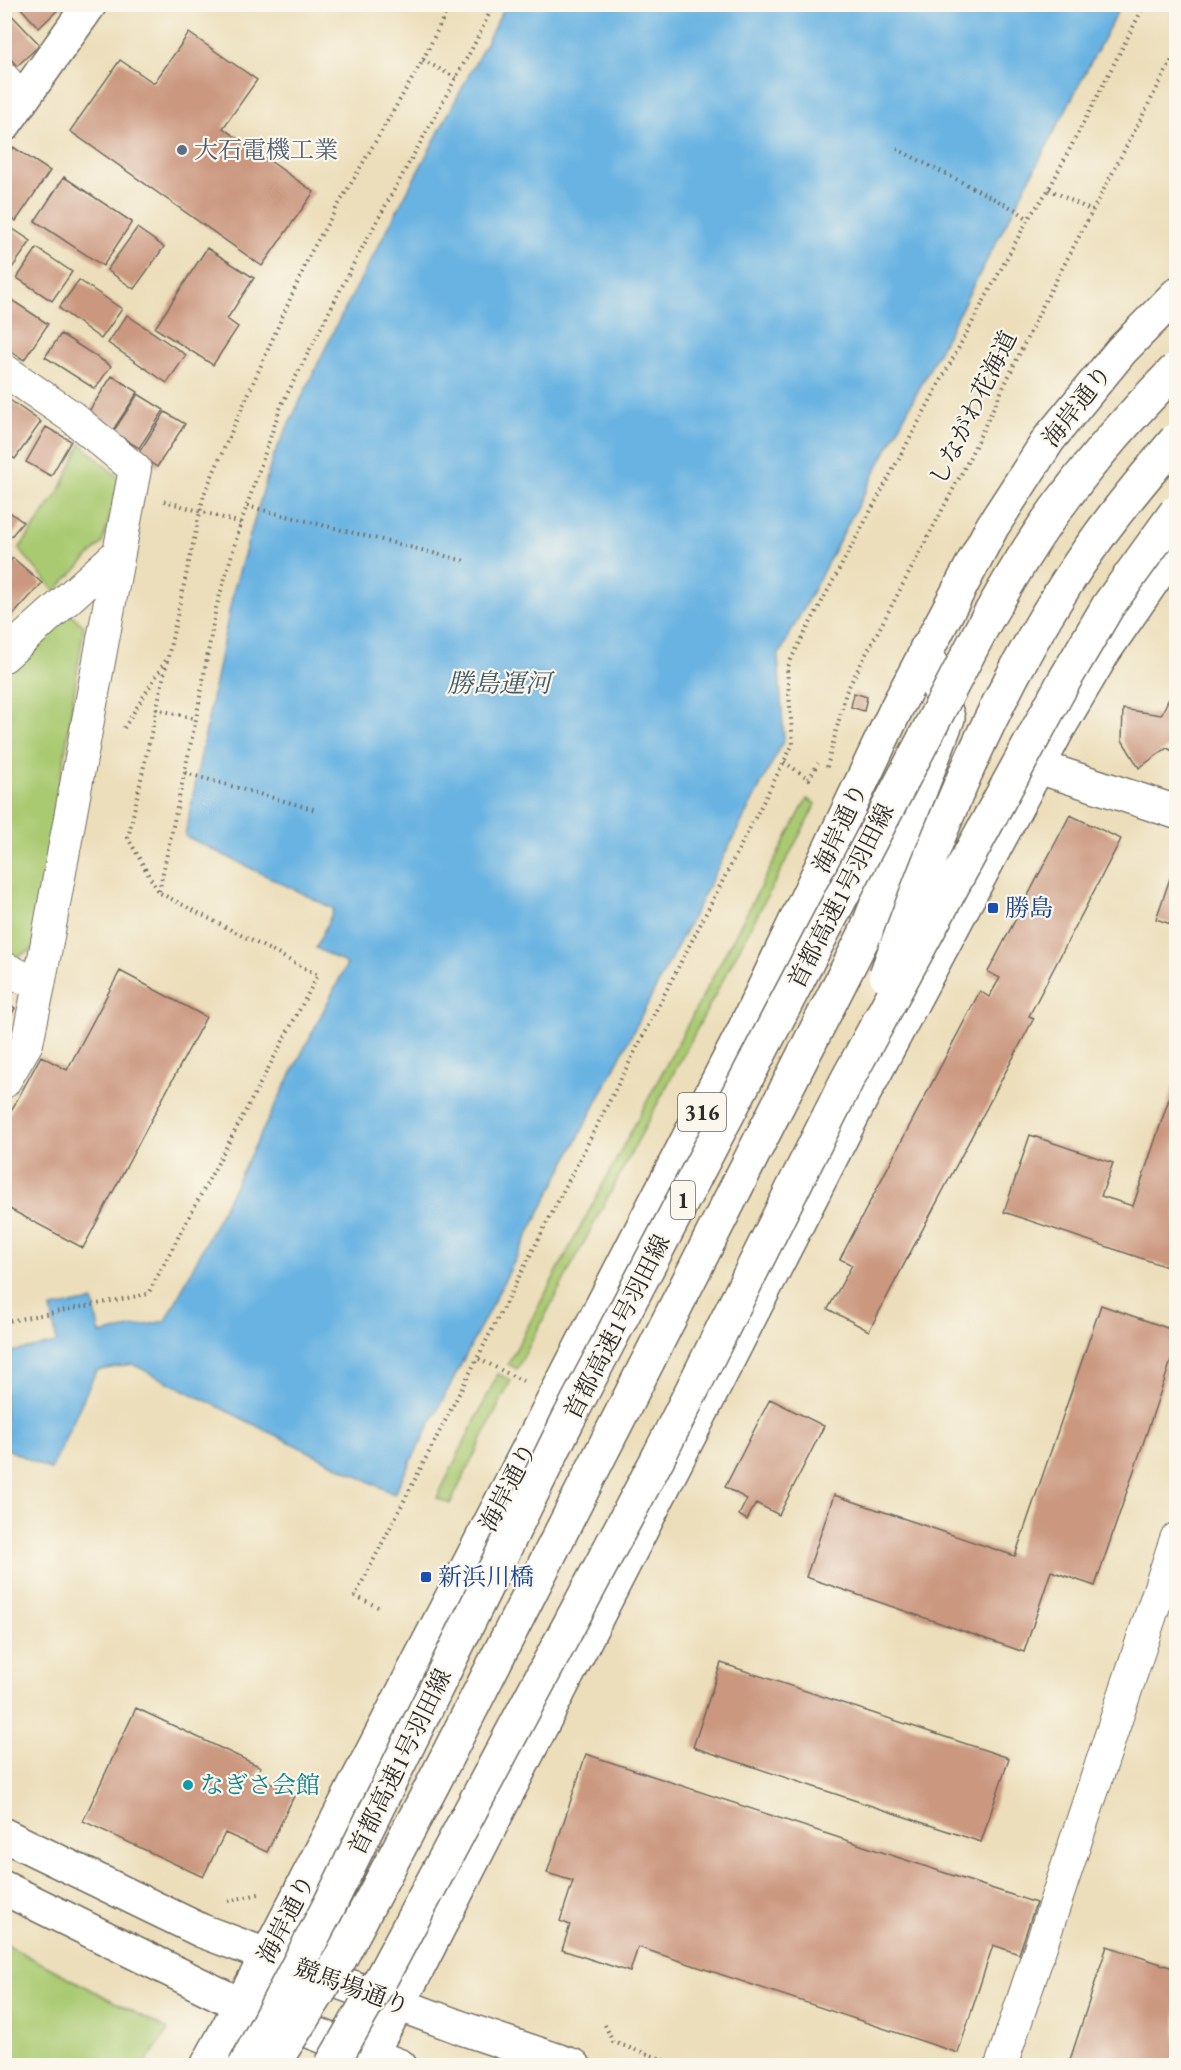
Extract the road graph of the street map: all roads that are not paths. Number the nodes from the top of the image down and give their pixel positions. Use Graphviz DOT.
graph roads {
  1 [pos="90,4"];
  2 [pos="10,102"];
  3 [pos="1176,296"];
  4 [pos="1176,369"];
  5 [pos="4,370"];
  6 [pos="1176,440"];
  7 [pos="1176,512"];
  8 [pos="1176,547"];
  9 [pos="119,553"];
  10 [pos="926,649"];
  11 [pos="4,656"];
  12 [pos="1039,767"];
  13 [pos="1176,812"];
  14 [pos="4,968"];
  15 [pos="39,985"];
  16 [pos="847,1080"];
  17 [pos="4,1082"];
  18 [pos="1176,1539"];
  19 [pos="4,1835"];
  20 [pos="4,1888"];
  21 [pos="267,1956"];
  22 [pos="399,2004"];
  23 [pos="241,2006"];
  24 [pos="378,2062"];
  25 [pos="207,2066"];
  26 [pos="245,2066"];
  27 [pos="272,2066"];
  28 [pos="331,2066"];
  29 [pos="574,2066"];
  30 [pos="1001,2066"];
  1 -- 2 [label="main road"];
  3 -- 10 [label="main road, 海岸通り / 316"];
  4 -- 26 [label="main road, 首都高速1号羽田線 / 1, bridge"];
  5 -- 9 [label="street"];
  6 -- 16 [label="main road, bridge"];
  7 -- 16 [label="main road, bridge"];
  8 -- 12 [label="main road"];
  9 -- 11 [label="street"];
  9 -- 15 [label="street"];
  10 -- 21 [label="main road, 海岸通り / 316"];
  10 -- 27 [label="main road, bridge"];
  12 -- 13 [label="main road"];
  12 -- 22 [label="main road"];
  14 -- 15 [label="street"];
  15 -- 17 [label="street"];
  16 -- 28 [label="main road, bridge"];
  18 -- 30 [label="street"];
  19 -- 21 [label="main road, 競馬場通り"];
  20 -- 23 [label="main road"];
  21 -- 22 [label="main road, 競馬場通り"];
  21 -- 23 [label="main road, 海岸通り / 316"];
  22 -- 24 [label="main road"];
  22 -- 29 [label="main road, 競馬場通り"];
  23 -- 24 [label="main road"];
  23 -- 25 [label="main road, 海岸通り / 316"];
}
